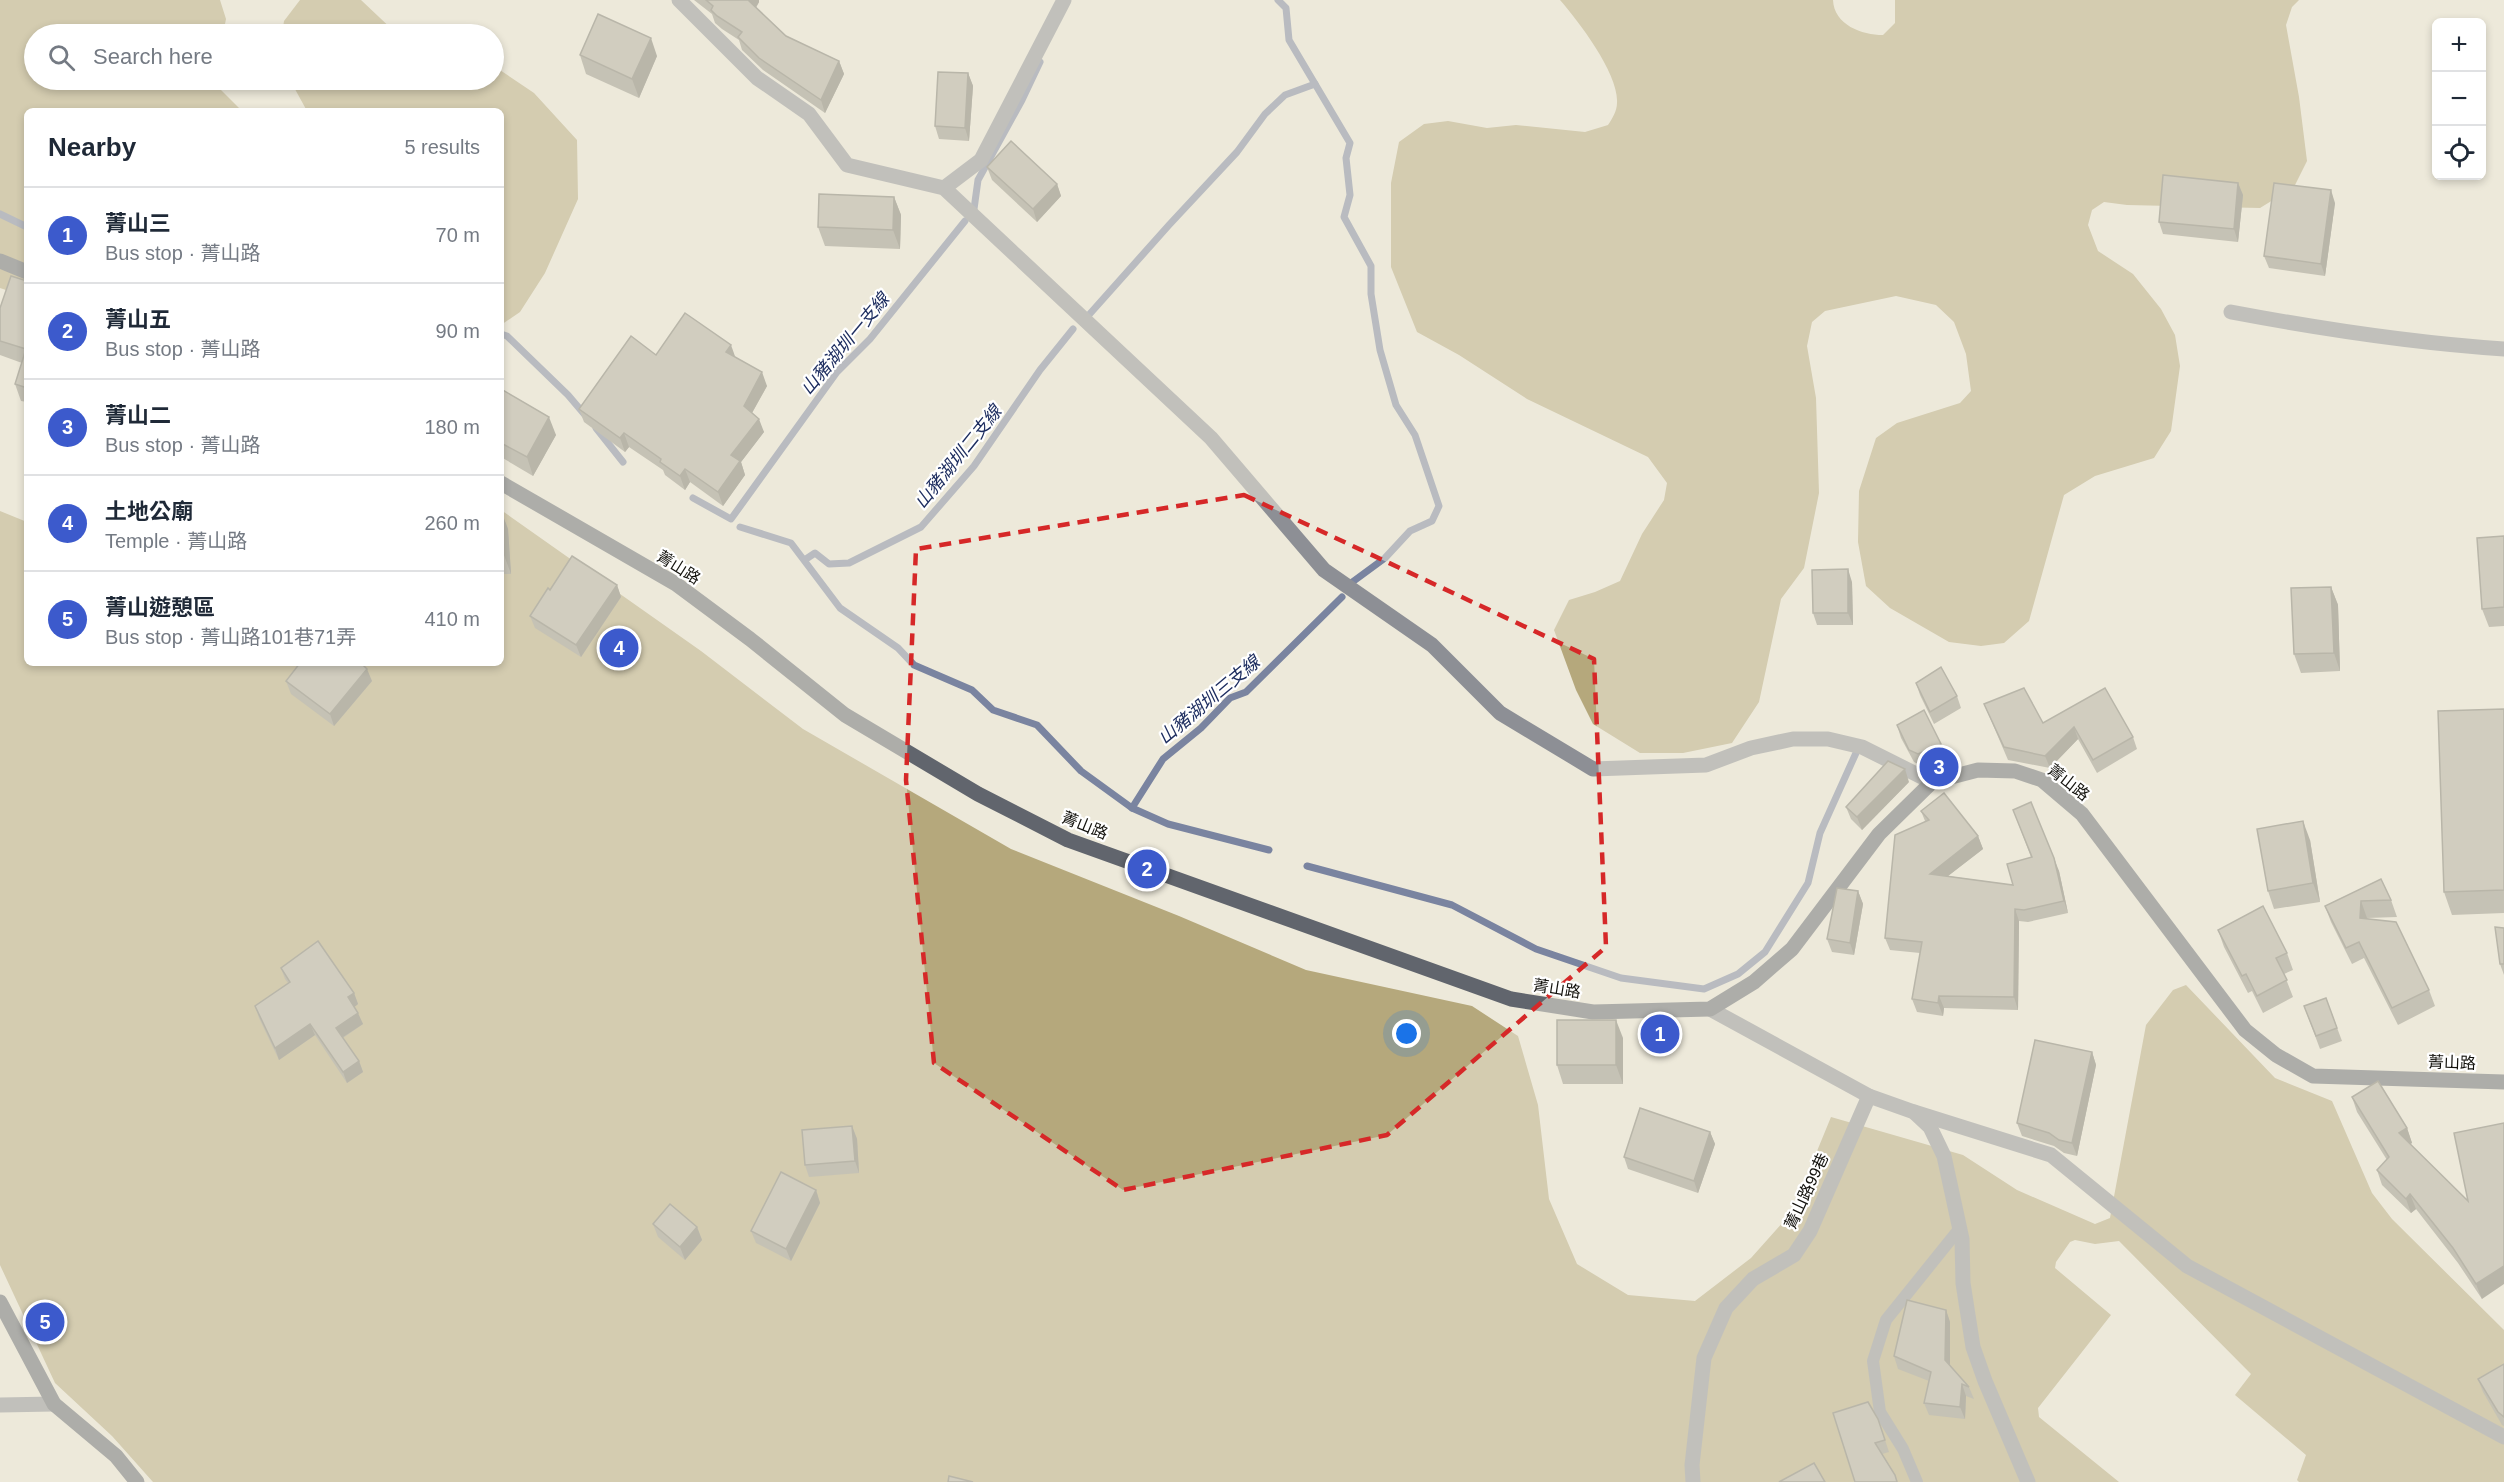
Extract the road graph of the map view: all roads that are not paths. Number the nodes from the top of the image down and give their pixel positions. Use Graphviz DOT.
graph roads {
  1 [pos="679,0"];
  2 [pos="1064,0"];
  3 [pos="944,188"];
  4 [pos="0,261"];
  5 [pos="24,271"];
  6 [pos="2231,312"];
  7 [pos="2504,349"];
  8 [pos="504,485"];
  9 [pos="1932,782"];
  10 [pos="1710,1009"];
  11 [pos="2504,1082"];
  12 [pos="1869,1096"];
  13 [pos="1914,1112"];
  14 [pos="1960,1228"];
  15 [pos="0,1302"];
  16 [pos="54,1404"];
  17 [pos="0,1405"];
  18 [pos="2504,1437"];
  19 [pos="137,1482"];
  20 [pos="1693,1482"];
  21 [pos="1917,1482"];
  22 [pos="2028,1482"];
  1 -- 3 [label="street"];
  2 -- 3 [label="street"];
  3 -- 9 [label="street"];
  4 -- 5 [label="street"];
  6 -- 7 [label="street"];
  8 -- 10 [label="street, 菁山路"];
  9 -- 10 [label="street, 菁山路"];
  9 -- 11 [label="street, 菁山路"];
  10 -- 12 [label="street"];
  12 -- 13 [label="street"];
  12 -- 20 [label="street, 菁山路99巷"];
  13 -- 14 [label="street"];
  13 -- 18 [label="street"];
  14 -- 21 [label="lane"];
  14 -- 22 [label="street"];
  15 -- 16 [label="street"];
  16 -- 17 [label="street"];
  16 -- 19 [label="street"];
}
